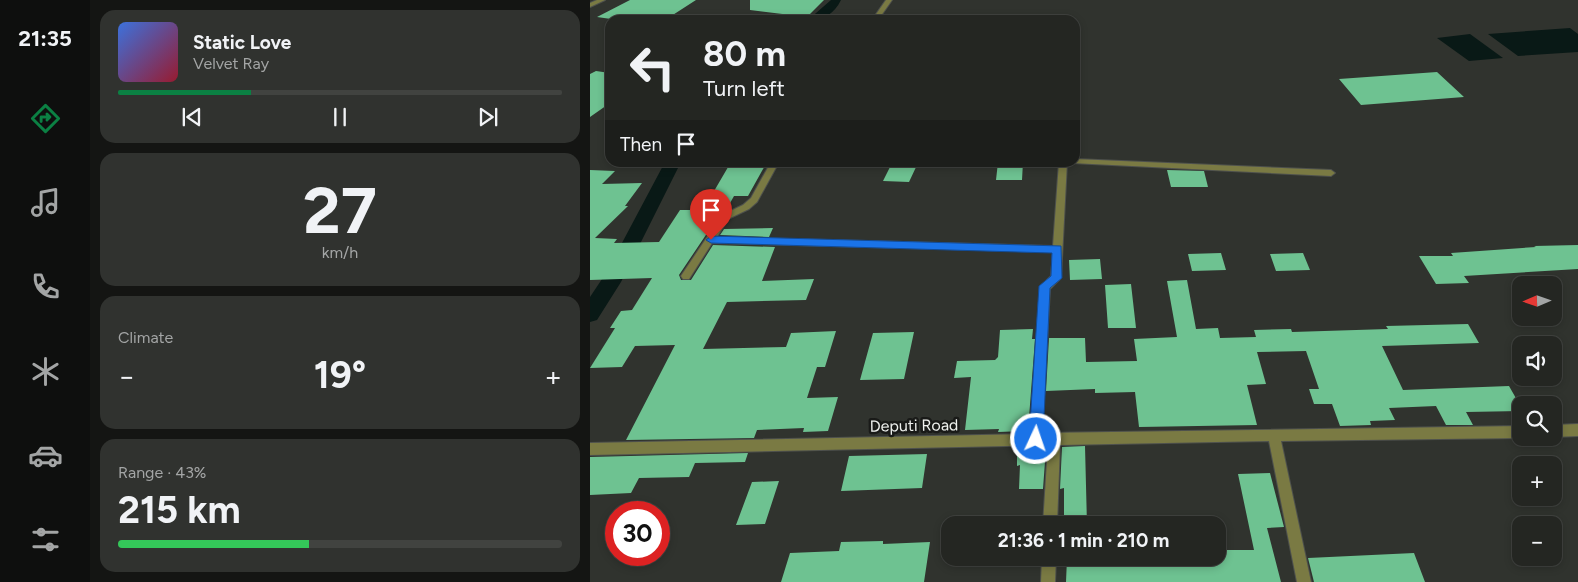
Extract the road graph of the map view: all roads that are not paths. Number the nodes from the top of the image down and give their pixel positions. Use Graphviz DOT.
graph roads {
  1 [pos="602,0"];
  2 [pos="889,0"];
  3 [pos="590,5"];
  4 [pos="878,15"];
  5 [pos="1080,161"];
  6 [pos="772,167"];
  7 [pos="1063,167"];
  8 [pos="1331,173"];
  9 [pos="711,240"];
  10 [pos="1057,249"];
  11 [pos="686,276"];
  12 [pos="1578,430"];
  13 [pos="1562,431"];
  14 [pos="1512,432"];
  15 [pos="1274,436"];
  16 [pos="1036,439"];
  17 [pos="1054,439"];
  18 [pos="590,449"];
  19 [pos="1050,516"];
  20 [pos="1049,566"];
  21 [pos="1048,582"];
  22 [pos="1304,582"];
  1 -- 3 [label="street"];
  2 -- 4 [label="street"];
  5 -- 8 [label="street"];
  6 -- 9 [label="street"];
  7 -- 10 [label="street"];
  9 -- 10 [label="street"];
  9 -- 11 [label="street"];
  10 -- 16 [label="street"];
  12 -- 13 [label="street"];
  14 -- 15 [label="street, Deputi Road"];
  15 -- 17 [label="street, Deputi Road"];
  15 -- 22 [label="street"];
  16 -- 17 [label="street, Deputi Road"];
  16 -- 18 [label="street, Deputi Road"];
  17 -- 19 [label="street"];
  20 -- 21 [label="street"];
}
